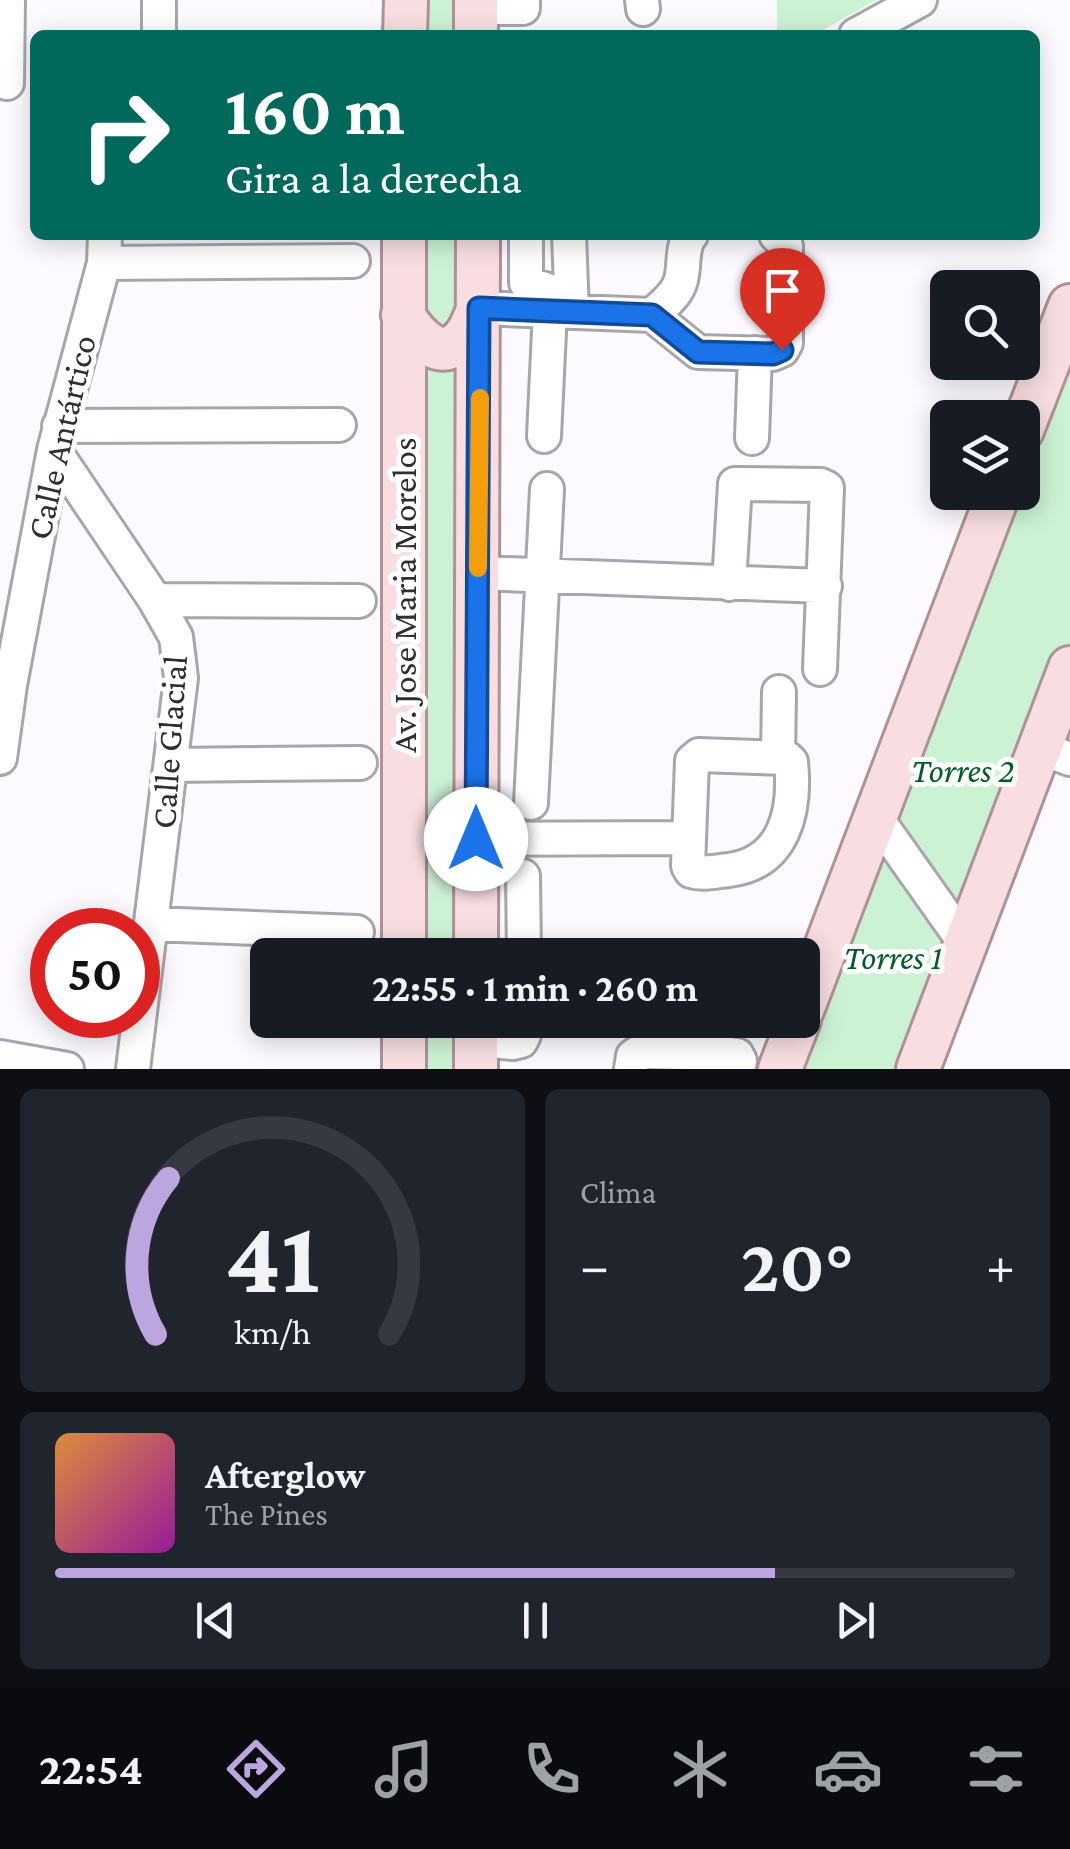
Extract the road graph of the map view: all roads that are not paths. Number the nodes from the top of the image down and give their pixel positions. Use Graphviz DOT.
graph roads {
  1 [pos="8,0"];
  2 [pos="160,0"];
  3 [pos="406,0"];
  4 [pos="920,0"];
  5 [pos="476,14"];
  6 [pos="523,14"];
  7 [pos="160,30"];
  8 [pos="405,30"];
  9 [pos="865,30"];
  10 [pos="14,84"];
  11 [pos="404,240"];
  12 [pos="478,240"];
  13 [pos="526,240"];
  14 [pos="568,240"];
  15 [pos="688,240"];
  16 [pos="781,240"];
  17 [pos="104,249"];
  18 [pos="353,261"];
  19 [pos="1070,306"];
  20 [pos="479,308"];
  21 [pos="561,311"];
  22 [pos="404,315"];
  23 [pos="652,315"];
  24 [pos="755,353"];
  25 [pos="1034,400"];
  26 [pos="340,425"];
  27 [pos="544,436"];
  28 [pos="56,438"];
  29 [pos="752,438"];
  30 [pos="547,489"];
  31 [pos="992,510"];
  32 [pos="478,572"];
  33 [pos="543,577"];
  34 [pos="729,584"];
  35 [pos="825,586"];
  36 [pos="154,600"];
  37 [pos="359,601"];
  38 [pos="820,669"];
  39 [pos="1068,681"];
  40 [pos="5,685"];
  41 [pos="779,692"];
  42 [pos="1055,753"];
  43 [pos="0,758"];
  44 [pos="778,758"];
  45 [pos="360,763"];
  46 [pos="171,766"];
  47 [pos="531,803"];
  48 [pos="875,816"];
  49 [pos="687,838"];
  50 [pos="476,839"];
  51 [pos="523,876"];
  52 [pos="154,908"];
  53 [pos="160,924"];
  54 [pos="356,932"];
  55 [pos="404,938"];
  56 [pos="476,938"];
  57 [pos="524,938"];
  58 [pos="968,946"];
  59 [pos="820,962"];
  60 [pos="137,1038"];
  61 [pos="404,1038"];
  62 [pos="521,1038"];
  63 [pos="792,1038"];
  64 [pos="476,1043"];
  65 [pos="0,1058"];
  66 [pos="67,1069"];
  67 [pos="133,1069"];
  68 [pos="404,1069"];
  69 [pos="632,1069"];
  70 [pos="738,1069"];
  71 [pos="780,1069"];
  72 [pos="918,1069"];
  1 -- 10 [label="street"];
  2 -- 7 [label="street"];
  3 -- 8 [label="main road"];
  4 -- 9 [label="street"];
  5 -- 6 [label="street"];
  11 -- 22 [label="main road, Av. Jose Maria Morelos"];
  12 -- 20 [label="main road, Av. Jose Maria Morelos"];
  13 -- 21 [label="street"];
  14 -- 21 [label="street"];
  15 -- 23 [label="street"];
  16 -- 24 [label="street"];
  17 -- 18 [label="street"];
  17 -- 28 [label="street, Calle Antártico"];
  19 -- 25 [label="main road"];
  20 -- 21 [label="street"];
  20 -- 22 [label="main road"];
  20 -- 32 [label="main road, Av. Jose Maria Morelos"];
  21 -- 23 [label="street"];
  21 -- 27 [label="street"];
  22 -- 55 [label="main road, Av. Jose Maria Morelos"];
  23 -- 24 [label="street"];
  24 -- 29 [label="street"];
  26 -- 28 [label="street"];
  28 -- 36 [label="street, Calle Glacial"];
  28 -- 40 [label="street, Calle Antártico"];
  30 -- 33 [label="street"];
  31 -- 48 [label="main road"];
  32 -- 33 [label="street"];
  32 -- 50 [label="main road, Av. Jose Maria Morelos"];
  33 -- 34 [label="street"];
  33 -- 47 [label="street"];
  34 -- 35 [label="street"];
  34 -- 35 [label="street"];
  35 -- 38 [label="street"];
  36 -- 37 [label="street"];
  36 -- 46 [label="street, Calle Glacial"];
  39 -- 42 [label="main road"];
  40 -- 43 [label="street, Calle Antártico"];
  41 -- 44 [label="street"];
  42 -- 58 [label="main road"];
  44 -- 49 [label="street"];
  44 -- 49 [label="street"];
  45 -- 46 [label="street"];
  46 -- 52 [label="street, Calle Glacial"];
  48 -- 58 [label="street"];
  48 -- 59 [label="main road"];
  49 -- 50 [label="street"];
  50 -- 56 [label="main road, Av. Jose Maria Morelos"];
  51 -- 57 [label="street"];
  53 -- 54 [label="street"];
  58 -- 72 [label="main road"];
  60 -- 67 [label="street, Calle Glacial"];
  61 -- 68 [label="main road"];
  62 -- 64 [label="street"];
  63 -- 71 [label="main road"];
  65 -- 66 [label="street"];
  69 -- 70 [label="street"];
}
